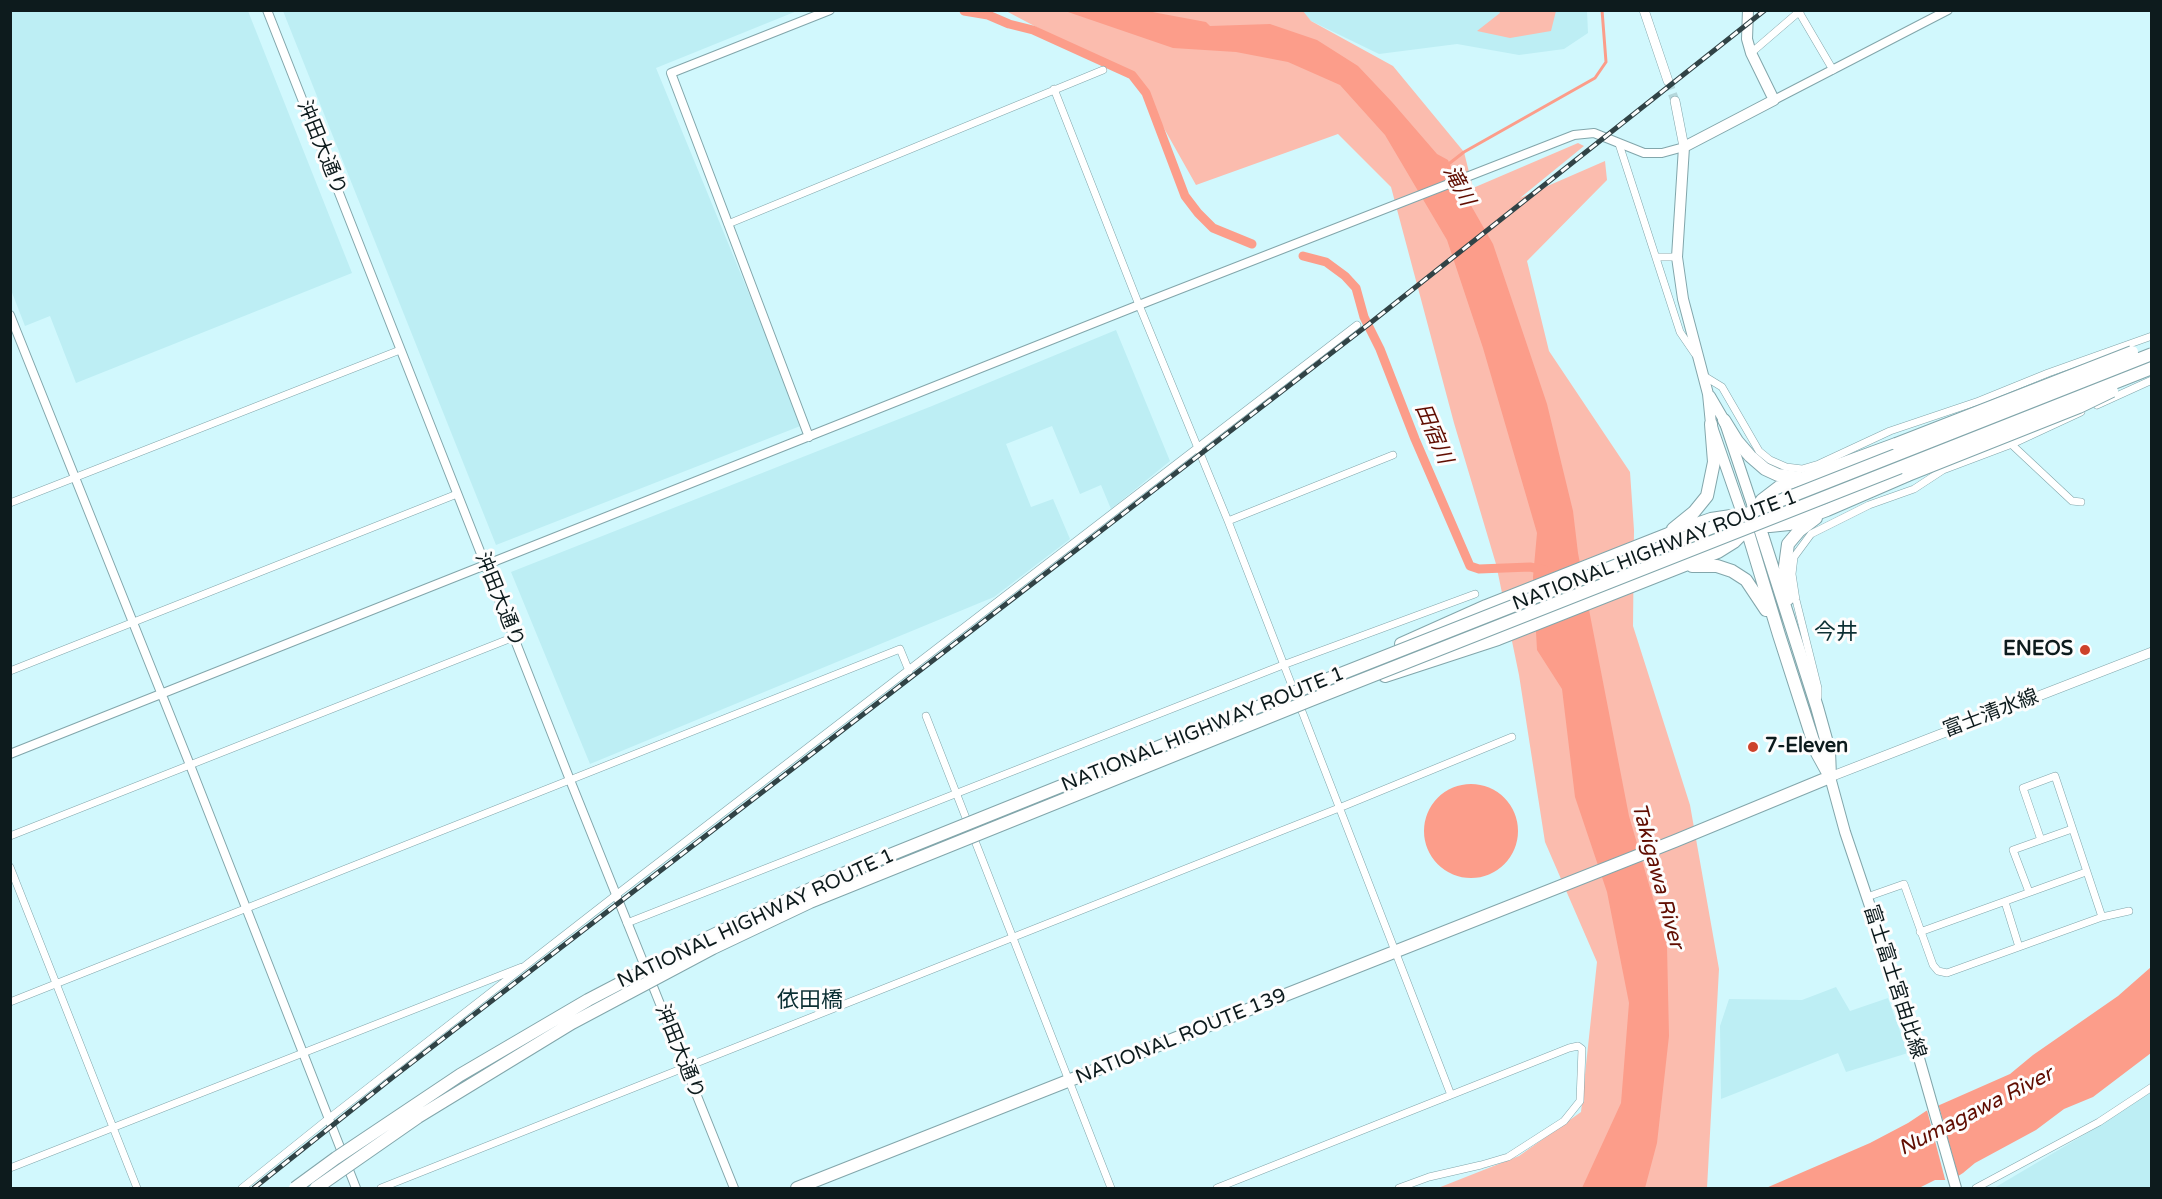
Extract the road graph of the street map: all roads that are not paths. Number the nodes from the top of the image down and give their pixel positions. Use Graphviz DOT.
graph roads {
  1 [pos="267,10"];
  2 [pos="830,10"];
  3 [pos="1644,10"];
  4 [pos="1748,10"];
  5 [pos="1948,10"];
  6 [pos="1800,11"];
  7 [pos="1751,53"];
  8 [pos="1103,70"];
  9 [pos="1833,70"];
  10 [pos="1668,81"];
  11 [pos="1054,89"];
  12 [pos="1774,100"];
  13 [pos="1675,101"];
  14 [pos="1619,144"];
  15 [pos="1683,147"];
  16 [pos="728,224"];
  17 [pos="1656,256"];
  18 [pos="1677,257"];
  19 [pos="1139,305"];
  20 [pos="10,315"];
  21 [pos="1357,325"];
  22 [pos="14,335"];
  23 [pos="2151,336"];
  24 [pos="2151,346"];
  25 [pos="400,350"];
  26 [pos="2151,354"];
  27 [pos="1699,358"];
  28 [pos="2151,368"];
  29 [pos="2151,373"];
  30 [pos="1704,376"];
  31 [pos="2151,380"];
  32 [pos="1708,394"];
  33 [pos="1724,420"];
  34 [pos="1711,424"];
  35 [pos="809,437"];
  36 [pos="2010,443"];
  37 [pos="1198,448"];
  38 [pos="1393,455"];
  39 [pos="75,477"];
  40 [pos="1803,478"];
  41 [pos="457,494"];
  42 [pos="2081,502"];
  43 [pos="10,503"];
  44 [pos="1827,510"];
  45 [pos="1228,521"];
  46 [pos="1751,521"];
  47 [pos="1668,534"];
  48 [pos="485,565"];
  49 [pos="1681,567"];
  50 [pos="1474,594"];
  51 [pos="132,622"];
  52 [pos="1792,632"];
  53 [pos="1779,635"];
  54 [pos="514,637"];
  55 [pos="2151,652"];
  56 [pos="1283,665"];
  57 [pos="10,671"];
  58 [pos="909,671"];
  59 [pos="1305,688"];
  60 [pos="161,694"];
  61 [pos="1311,700"];
  62 [pos="1817,707"];
  63 [pos="926,716"];
  64 [pos="1512,737"];
  65 [pos="10,754"];
  66 [pos="190,765"];
  67 [pos="1830,777"];
  68 [pos="570,780"];
  69 [pos="957,794"];
  70 [pos="1339,808"];
  71 [pos="2072,829"];
  72 [pos="10,836"];
  73 [pos="2042,840"];
  74 [pos="10,867"];
  75 [pos="2086,872"];
  76 [pos="2029,892"];
  77 [pos="616,895"];
  78 [pos="1867,897"];
  79 [pos="2005,902"];
  80 [pos="246,908"];
  81 [pos="2129,911"];
  82 [pos="2102,917"];
  83 [pos="627,923"];
  84 [pos="1920,932"];
  85 [pos="1013,938"];
  86 [pos="2019,947"];
  87 [pos="1395,952"];
  88 [pos="530,964"];
  89 [pos="56,984"];
  90 [pos="10,1002"];
  91 [pos="302,1053"];
  92 [pos="685,1068"];
  93 [pos="1070,1082"];
  94 [pos="2151,1087"];
  95 [pos="1451,1095"];
  96 [pos="328,1119"];
  97 [pos="113,1127"];
  98 [pos="10,1168"];
  99 [pos="137,1188"];
  100 [pos="242,1188"];
  101 [pos="295,1188"];
  102 [pos="316,1188"];
  103 [pos="356,1188"];
  104 [pos="381,1188"];
  105 [pos="734,1188"];
  106 [pos="798,1188"];
  107 [pos="1111,1188"];
  108 [pos="1216,1188"];
  109 [pos="1399,1188"];
  110 [pos="1956,1188"];
  111 [pos="1976,1188"];
  1 -- 25 [label="street, 沖田大通り"];
  2 -- 16 [label="street"];
  3 -- 10 [label="main road"];
  4 -- 7 [label="main road"];
  5 -- 9 [label="street"];
  6 -- 7 [label="street"];
  6 -- 9 [label="street"];
  7 -- 12 [label="main road"];
  8 -- 11 [label="street"];
  9 -- 12 [label="street"];
  11 -- 16 [label="street"];
  11 -- 19 [label="street"];
  12 -- 15 [label="main road"];
  13 -- 15 [label="main road"];
  14 -- 15 [label="street"];
  14 -- 17 [label="street"];
  14 -- 19 [label="street"];
  15 -- 18 [label="main road"];
  16 -- 35 [label="street"];
  17 -- 18 [label="street"];
  17 -- 27 [label="street"];
  18 -- 27 [label="main road"];
  19 -- 35 [label="street"];
  19 -- 37 [label="street"];
  20 -- 22 [label="street"];
  21 -- 37 [label="street"];
  22 -- 39 [label="street"];
  23 -- 30 [label="street"];
  24 -- 40 [label="highway, bridge"];
  25 -- 39 [label="street"];
  25 -- 41 [label="street, 沖田大通り"];
  26 -- 59 [label="highway, NATIONAL HIGHWAY ROUTE 1, bridge"];
  27 -- 30 [label="main road"];
  28 -- 61 [label="highway, NATIONAL HIGHWAY ROUTE 1, bridge"];
  29 -- 44 [label="highway, bridge"];
  30 -- 32 [label="main road"];
  31 -- 36 [label="street"];
  32 -- 33 [label="main road"];
  32 -- 34 [label="main road"];
  33 -- 40 [label="highway"];
  33 -- 46 [label="main road"];
  34 -- 46 [label="main road"];
  34 -- 47 [label="highway"];
  35 -- 48 [label="street"];
  36 -- 42 [label="street"];
  36 -- 62 [label="street"];
  37 -- 45 [label="street"];
  37 -- 58 [label="street"];
  38 -- 45 [label="street"];
  39 -- 43 [label="street"];
  39 -- 51 [label="street"];
  40 -- 46 [label="highway"];
  41 -- 48 [label="street, 沖田大通り"];
  41 -- 51 [label="street"];
  44 -- 46 [label="highway"];
  44 -- 52 [label="highway"];
  45 -- 56 [label="street"];
  46 -- 47 [label="highway"];
  46 -- 49 [label="highway"];
  46 -- 52 [label="highway"];
  46 -- 53 [label="highway"];
  47 -- 59 [label="highway, bridge"];
  48 -- 54 [label="street, 沖田大通り"];
  48 -- 60 [label="street"];
  49 -- 53 [label="highway"];
  49 -- 61 [label="highway, bridge"];
  50 -- 56 [label="street"];
  51 -- 57 [label="street"];
  51 -- 60 [label="street"];
  52 -- 62 [label="highway"];
  53 -- 67 [label="highway"];
  54 -- 66 [label="street"];
  54 -- 68 [label="street, 沖田大通り"];
  55 -- 67 [label="main road, 富士清水線"];
  56 -- 69 [label="street"];
  56 -- 70 [label="street"];
  58 -- 68 [label="street"];
  58 -- 77 [label="street"];
  59 -- 101 [label="highway, NATIONAL HIGHWAY ROUTE 1, bridge"];
  60 -- 65 [label="street"];
  60 -- 66 [label="street"];
  61 -- 102 [label="highway, NATIONAL HIGHWAY ROUTE 1, bridge"];
  62 -- 67 [label="highway"];
  63 -- 69 [label="street"];
  64 -- 70 [label="street"];
  66 -- 72 [label="street"];
  66 -- 80 [label="street"];
  67 -- 78 [label="main road, 富士富士宮由比線"];
  67 -- 87 [label="highway, NATIONAL ROUTE 139"];
  68 -- 77 [label="street, 沖田大通り"];
  68 -- 80 [label="street"];
  69 -- 83 [label="street"];
  69 -- 85 [label="street"];
  70 -- 85 [label="street"];
  70 -- 87 [label="street"];
  71 -- 73 [label="street"];
  71 -- 73 [label="street"];
  71 -- 75 [label="street"];
  73 -- 76 [label="street"];
  74 -- 89 [label="street"];
  75 -- 76 [label="street"];
  75 -- 82 [label="street"];
  76 -- 79 [label="street"];
  77 -- 83 [label="street, 沖田大通り"];
  77 -- 88 [label="street"];
  78 -- 84 [label="street"];
  78 -- 110 [label="main road, 富士富士宮由比線"];
  79 -- 84 [label="street"];
  79 -- 86 [label="street"];
  80 -- 89 [label="street"];
  80 -- 91 [label="street"];
  81 -- 82 [label="street"];
  82 -- 86 [label="street"];
  83 -- 92 [label="street, 沖田大通り"];
  84 -- 86 [label="street"];
  85 -- 92 [label="street"];
  85 -- 93 [label="street"];
  87 -- 93 [label="highway, NATIONAL ROUTE 139"];
  87 -- 95 [label="street"];
  88 -- 91 [label="street"];
  88 -- 96 [label="street"];
  89 -- 90 [label="street"];
  89 -- 97 [label="street"];
  91 -- 96 [label="street"];
  91 -- 97 [label="street"];
  92 -- 104 [label="street"];
  92 -- 105 [label="street, 沖田大通り"];
  93 -- 106 [label="highway, NATIONAL ROUTE 139"];
  93 -- 107 [label="street"];
  94 -- 111 [label="street"];
  95 -- 108 [label="street"];
  95 -- 109 [label="street"];
  96 -- 100 [label="street"];
  96 -- 103 [label="street"];
  97 -- 98 [label="street"];
  97 -- 99 [label="street"];
}
